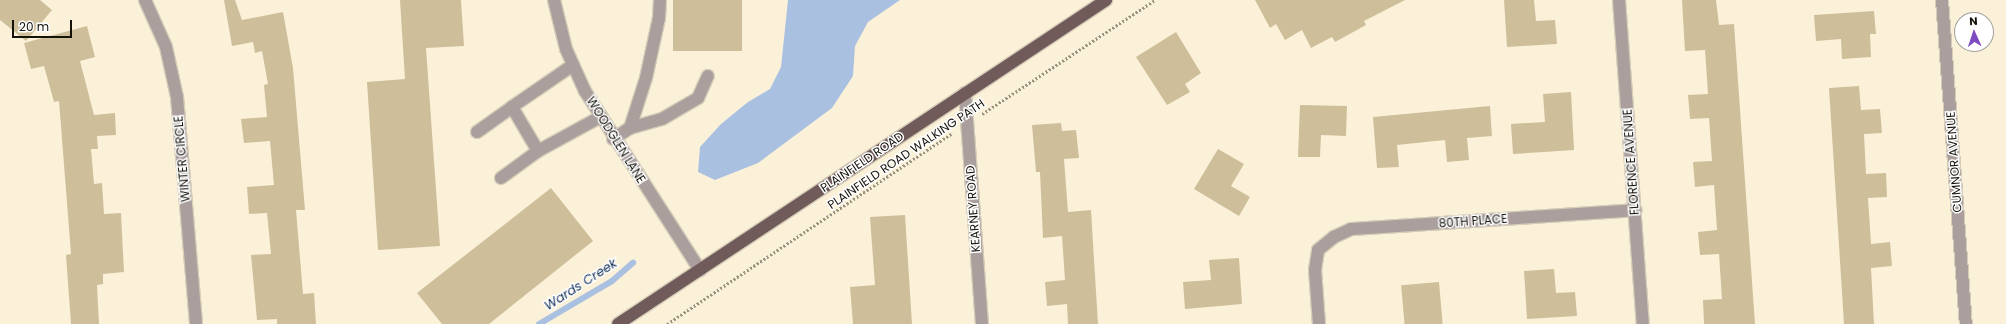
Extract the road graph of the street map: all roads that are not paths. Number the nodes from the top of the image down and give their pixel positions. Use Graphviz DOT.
graph roads {
  1 [pos="145,0"];
  2 [pos="554,0"];
  3 [pos="660,0"];
  4 [pos="1106,0"];
  5 [pos="1619,0"];
  6 [pos="1942,0"];
  7 [pos="573,65"];
  8 [pos="708,76"];
  9 [pos="965,93"];
  10 [pos="512,107"];
  11 [pos="600,117"];
  12 [pos="630,128"];
  13 [pos="477,132"];
  14 [pos="613,139"];
  15 [pos="538,151"];
  16 [pos="501,178"];
  17 [pos="1635,210"];
  18 [pos="700,270"];
  19 [pos="196,324"];
  20 [pos="618,324"];
  21 [pos="982,324"];
  22 [pos="1319,324"];
  23 [pos="1643,324"];
  24 [pos="1966,324"];
  1 -- 19 [label="street, WINTER CIRCLE"];
  2 -- 7 [label="street, WOODGLEN LANE"];
  3 -- 12 [label="street"];
  4 -- 9 [label="main road, PLAINFIELD ROAD"];
  5 -- 17 [label="street, FLORENCE AVENUE"];
  6 -- 24 [label="street, CUMNOR AVENUE"];
  7 -- 10 [label="street"];
  7 -- 11 [label="street, WOODGLEN LANE"];
  8 -- 12 [label="street"];
  9 -- 18 [label="main road, PLAINFIELD ROAD"];
  9 -- 21 [label="street, KEARNEY ROAD"];
  10 -- 13 [label="street"];
  10 -- 15 [label="street"];
  11 -- 14 [label="street, WOODGLEN LANE"];
  11 -- 15 [label="street"];
  12 -- 14 [label="street"];
  14 -- 18 [label="street, WOODGLEN LANE"];
  15 -- 16 [label="street"];
  17 -- 22 [label="street, 80TH PLACE"];
  17 -- 23 [label="street, FLORENCE AVENUE"];
  18 -- 20 [label="main road, PLAINFIELD ROAD"];
}
